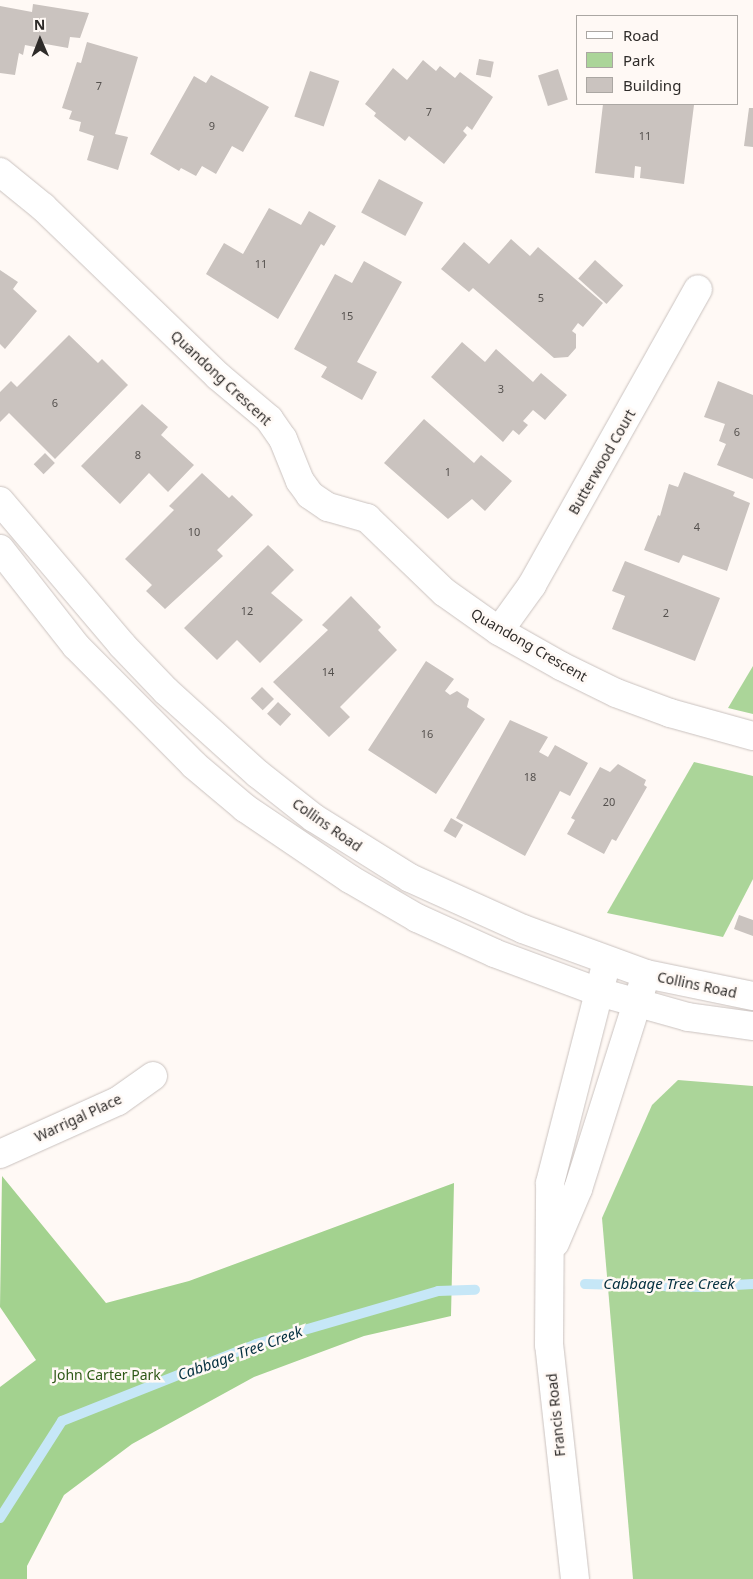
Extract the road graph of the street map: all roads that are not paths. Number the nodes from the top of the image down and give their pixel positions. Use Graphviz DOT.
graph roads {
  1 [pos="0,172"];
  2 [pos="698,289"];
  3 [pos="0,501"];
  4 [pos="0,549"];
  5 [pos="499,630"];
  6 [pos="753,736"];
  7 [pos="608,961"];
  8 [pos="646,974"];
  9 [pos="599,992"];
  10 [pos="753,996"];
  11 [pos="638,1004"];
  12 [pos="753,1026"];
  13 [pos="153,1076"];
  14 [pos="0,1154"];
  15 [pos="551,1251"];
  16 [pos="575,1579"];
  1 -- 5 [label="street, Quandong Crescent"];
  2 -- 5 [label="street, Butterwood Court"];
  3 -- 7 [label="street, Collins Road"];
  4 -- 9 [label="street"];
  5 -- 6 [label="street, Quandong Crescent"];
  7 -- 8 [label="street, Collins Road"];
  7 -- 9 [label="street, Francis Road"];
  8 -- 10 [label="street, Collins Road"];
  8 -- 11 [label="street, Francis Road"];
  9 -- 11 [label="street"];
  9 -- 15 [label="street, Francis Road"];
  11 -- 12 [label="street"];
  11 -- 15 [label="street, Francis Road"];
  13 -- 14 [label="street, Warrigal Place"];
  15 -- 16 [label="street, Francis Road"];
}
